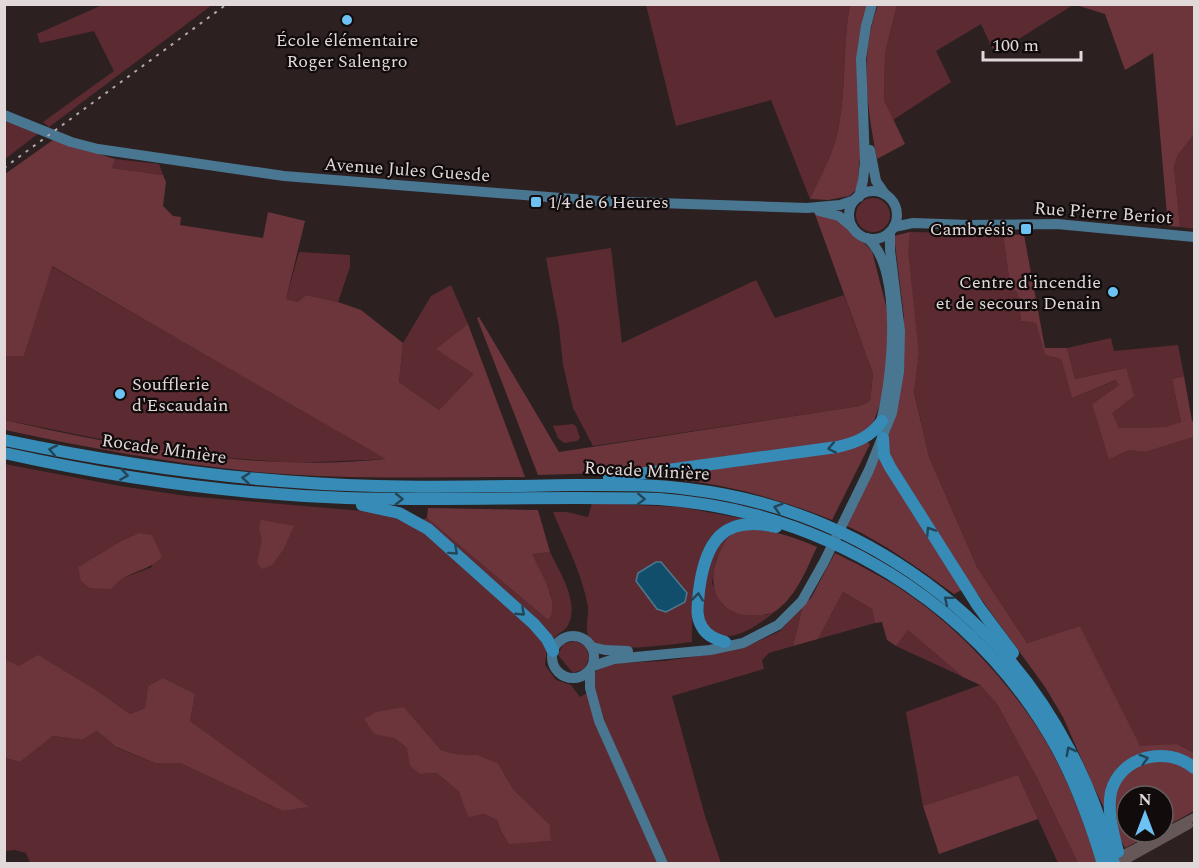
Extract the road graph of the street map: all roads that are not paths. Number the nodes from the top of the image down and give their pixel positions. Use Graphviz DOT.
graph roads {
  1 [pos="872,4"];
  2 [pos="7,115"];
  3 [pos="864,115"];
  4 [pos="885,195"];
  5 [pos="857,198"];
  6 [pos="807,208"];
  7 [pos="896,208"];
  8 [pos="938,223"];
  9 [pos="853,228"];
  10 [pos="892,229"];
  11 [pos="1194,237"];
  12 [pos="867,238"];
  13 [pos="882,421"];
  14 [pos="883,438"];
  15 [pos="4,440"];
  16 [pos="4,453"];
  17 [pos="521,486"];
  18 [pos="278,494"];
  19 [pos="845,513"];
  20 [pos="852,551"];
  21 [pos="821,561"];
  22 [pos="725,642"];
  23 [pos="592,647"];
  24 [pos="553,651"];
  25 [pos="591,668"];
  26 [pos="573,678"];
  27 [pos="1041,702"];
  28 [pos="599,721"];
  29 [pos="1194,768"];
  30 [pos="633,799"];
  31 [pos="1194,817"];
  32 [pos="1194,822"];
  33 [pos="1131,854"];
  34 [pos="660,864"];
  35 [pos="670,864"];
  36 [pos="1104,864"];
  37 [pos="1114,864"];
  38 [pos="1120,864"];
  1 -- 3 [label="main road"];
  2 -- 6 [label="main road, Avenue Jules Guesde"];
  3 -- 4 [label="main road"];
  3 -- 5 [label="main road"];
  4 -- 5 [label="main road"];
  4 -- 7 [label="main road"];
  5 -- 6 [label="main road"];
  5 -- 9 [label="main road"];
  6 -- 9 [label="main road"];
  7 -- 8 [label="main road, Rue Pierre Beriot"];
  7 -- 10 [label="main road"];
  8 -- 10 [label="main road, Rue Pierre Beriot"];
  8 -- 11 [label="main road, Rue Pierre Beriot"];
  9 -- 12 [label="main road"];
  10 -- 12 [label="main road"];
  10 -- 14 [label="main road"];
  12 -- 13 [label="main road"];
  13 -- 17 [label="highway, one-way"];
  13 -- 19 [label="main road"];
  14 -- 19 [label="main road"];
  27 -- 14 [label="highway, one-way"];
  17 -- 15 [label="highway, Rocade Minière, one-way"];
  16 -- 18 [label="highway, Rocade Minière, one-way"];
  27 -- 17 [label="highway, Rocade Minière, one-way"];
  18 -- 20 [label="highway, Rocade Minière, one-way"];
  18 -- 24 [label="highway, one-way"];
  19 -- 21 [label="main road"];
  22 -- 20 [label="highway, one-way"];
  20 -- 36 [label="highway, Rocade Minière"];
  21 -- 22 [label="main road"];
  21 -- 25 [label="main road"];
  22 -- 23 [label="main road"];
  23 -- 24 [label="main road"];
  23 -- 25 [label="main road"];
  24 -- 26 [label="main road"];
  25 -- 26 [label="main road"];
  25 -- 28 [label="main road"];
  26 -- 28 [label="main road"];
  37 -- 27 [label="highway, Rocade Minière, one-way"];
  28 -- 30 [label="main road"];
  38 -- 29 [label="highway, one-way"];
  30 -- 34 [label="main road"];
  30 -- 35 [label="main road"];
  31 -- 33 [label="street"];
  32 -- 33 [label="street"];
  33 -- 36 [label="street"];
  33 -- 38 [label="street"];
}
